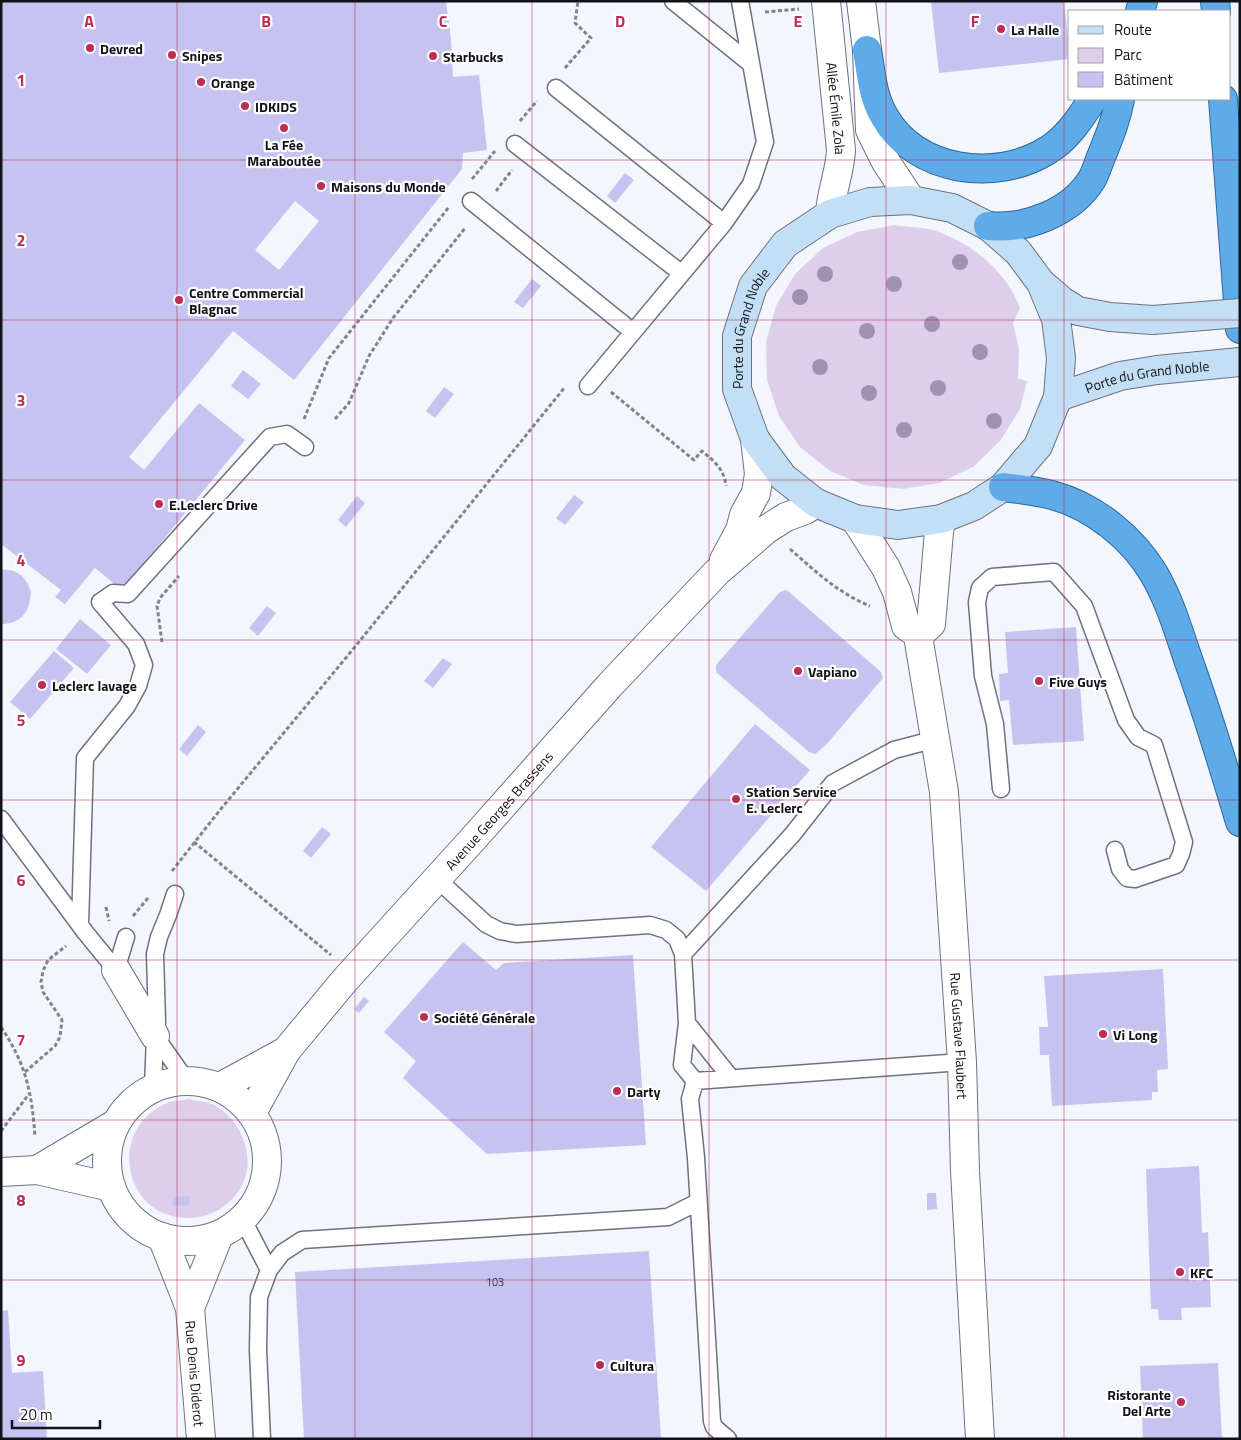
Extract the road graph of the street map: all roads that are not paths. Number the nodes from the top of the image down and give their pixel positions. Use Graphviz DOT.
graph roads {
  1 [pos="673,1"];
  2 [pos="740,1"];
  3 [pos="826,1"];
  4 [pos="862,1"];
  5 [pos="867,50"];
  6 [pos="751,64"];
  7 [pos="556,88"];
  8 [pos="1092,100"];
  9 [pos="1120,100"];
  10 [pos="1223,100"];
  11 [pos="515,144"];
  12 [pos="911,200"];
  13 [pos="476,205"];
  14 [pos="830,214"];
  15 [pos="724,224"];
  16 [pos="988,226"];
  17 [pos="681,274"];
  18 [pos="1041,283"];
  19 [pos="1240,313"];
  20 [pos="1240,329"];
  21 [pos="633,332"];
  22 [pos="1240,362"];
  23 [pos="592,382"];
  24 [pos="1058,397"];
  25 [pos="755,439"];
  26 [pos="305,448"];
  27 [pos="1003,487"];
  28 [pos="816,503"];
  29 [pos="855,519"];
  30 [pos="941,519"];
  31 [pos="717,572"];
  32 [pos="919,636"];
  33 [pos="936,739"];
  34 [pos="1001,789"];
  35 [pos="1,819"];
  36 [pos="1240,822"];
  37 [pos="1115,850"];
  38 [pos="438,879"];
  39 [pos="174,894"];
  40 [pos="83,929"];
  41 [pos="126,938"];
  42 [pos="683,954"];
  43 [pos="116,970"];
  44 [pos="686,1023"];
  45 [pos="155,1036"];
  46 [pos="286,1051"];
  47 [pos="962,1062"];
  48 [pos="731,1078"];
  49 [pos="186,1080"];
  50 [pos="695,1081"];
  51 [pos="220,1087"];
  52 [pos="153,1088"];
  53 [pos="252,1113"];
  54 [pos="115,1124"];
  55 [pos="37,1170"];
  56 [pos="1,1172"];
  57 [pos="111,1187"];
  58 [pos="698,1202"];
  59 [pos="242,1220"];
  60 [pos="219,1235"];
  61 [pos="162,1237"];
  62 [pos="269,1270"];
  63 [pos="190,1308"];
  64 [pos="201,1439"];
  65 [pos="262,1439"];
  66 [pos="728,1439"];
  67 [pos="980,1439"];
  1 -- 6 [label="lane"];
  2 -- 6 [label="lane"];
  3 -- 14 [label="street, Allée Émile Zola"];
  4 -- 5 [label="street"];
  5 -- 8 [label="highway"];
  5 -- 12 [label="street"];
  6 -- 15 [label="lane"];
  7 -- 15 [label="lane"];
  9 -- 16 [label="highway"];
  10 -- 20 [label="highway"];
  11 -- 17 [label="lane"];
  12 -- 14 [label="main road, Porte du Grand Noble"];
  12 -- 16 [label="main road, Porte du Grand Noble"];
  13 -- 21 [label="lane"];
  14 -- 25 [label="main road, Porte du Grand Noble"];
  15 -- 17 [label="lane"];
  16 -- 18 [label="main road, Porte du Grand Noble"];
  17 -- 21 [label="lane"];
  18 -- 19 [label="main road, Porte du Grand Noble, bridge"];
  18 -- 24 [label="main road, Porte du Grand Noble"];
  21 -- 23 [label="lane"];
  22 -- 24 [label="main road, Porte du Grand Noble"];
  24 -- 27 [label="main road, Porte du Grand Noble"];
  25 -- 28 [label="main road, Porte du Grand Noble"];
  25 -- 31 [label="street, Avenue Georges Brassens"];
  26 -- 40 [label="lane"];
  27 -- 30 [label="main road, Porte du Grand Noble"];
  27 -- 36 [label="highway"];
  28 -- 29 [label="main road, Porte du Grand Noble"];
  28 -- 31 [label="street, Avenue Georges Brassens"];
  29 -- 30 [label="main road, Porte du Grand Noble"];
  29 -- 32 [label="street"];
  30 -- 32 [label="street"];
  31 -- 38 [label="street, Avenue Georges Brassens"];
  32 -- 33 [label="street, Rue Gustave Flaubert"];
  33 -- 42 [label="lane"];
  33 -- 47 [label="street, Rue Gustave Flaubert"];
  34 -- 37 [label="lane"];
  35 -- 40 [label="lane"];
  38 -- 42 [label="lane"];
  38 -- 46 [label="street, Avenue Georges Brassens"];
  39 -- 45 [label="lane"];
  40 -- 43 [label="lane"];
  41 -- 43 [label="lane"];
  42 -- 44 [label="lane"];
  43 -- 45 [label="street"];
  44 -- 48 [label="lane"];
  44 -- 50 [label="lane"];
  45 -- 49 [label="lane"];
  45 -- 52 [label="lane"];
  46 -- 51 [label="street, Avenue Georges Brassens"];
  46 -- 53 [label="street, Avenue Georges Brassens"];
  47 -- 48 [label="lane"];
  47 -- 67 [label="street, Rue Gustave Flaubert"];
  48 -- 50 [label="lane"];
  49 -- 51 [label="street"];
  49 -- 52 [label="street"];
  50 -- 58 [label="lane"];
  51 -- 53 [label="street"];
  52 -- 54 [label="street"];
  53 -- 59 [label="street"];
  54 -- 55 [label="street"];
  54 -- 57 [label="street"];
  55 -- 56 [label="street"];
  55 -- 57 [label="street"];
  57 -- 61 [label="street"];
  58 -- 62 [label="lane"];
  58 -- 66 [label="lane"];
  59 -- 60 [label="street"];
  59 -- 62 [label="lane"];
  60 -- 61 [label="street"];
  60 -- 63 [label="street, Rue Denis Diderot"];
  61 -- 63 [label="street, Rue Denis Diderot"];
  62 -- 65 [label="lane"];
  63 -- 64 [label="street, Rue Denis Diderot"];
}
